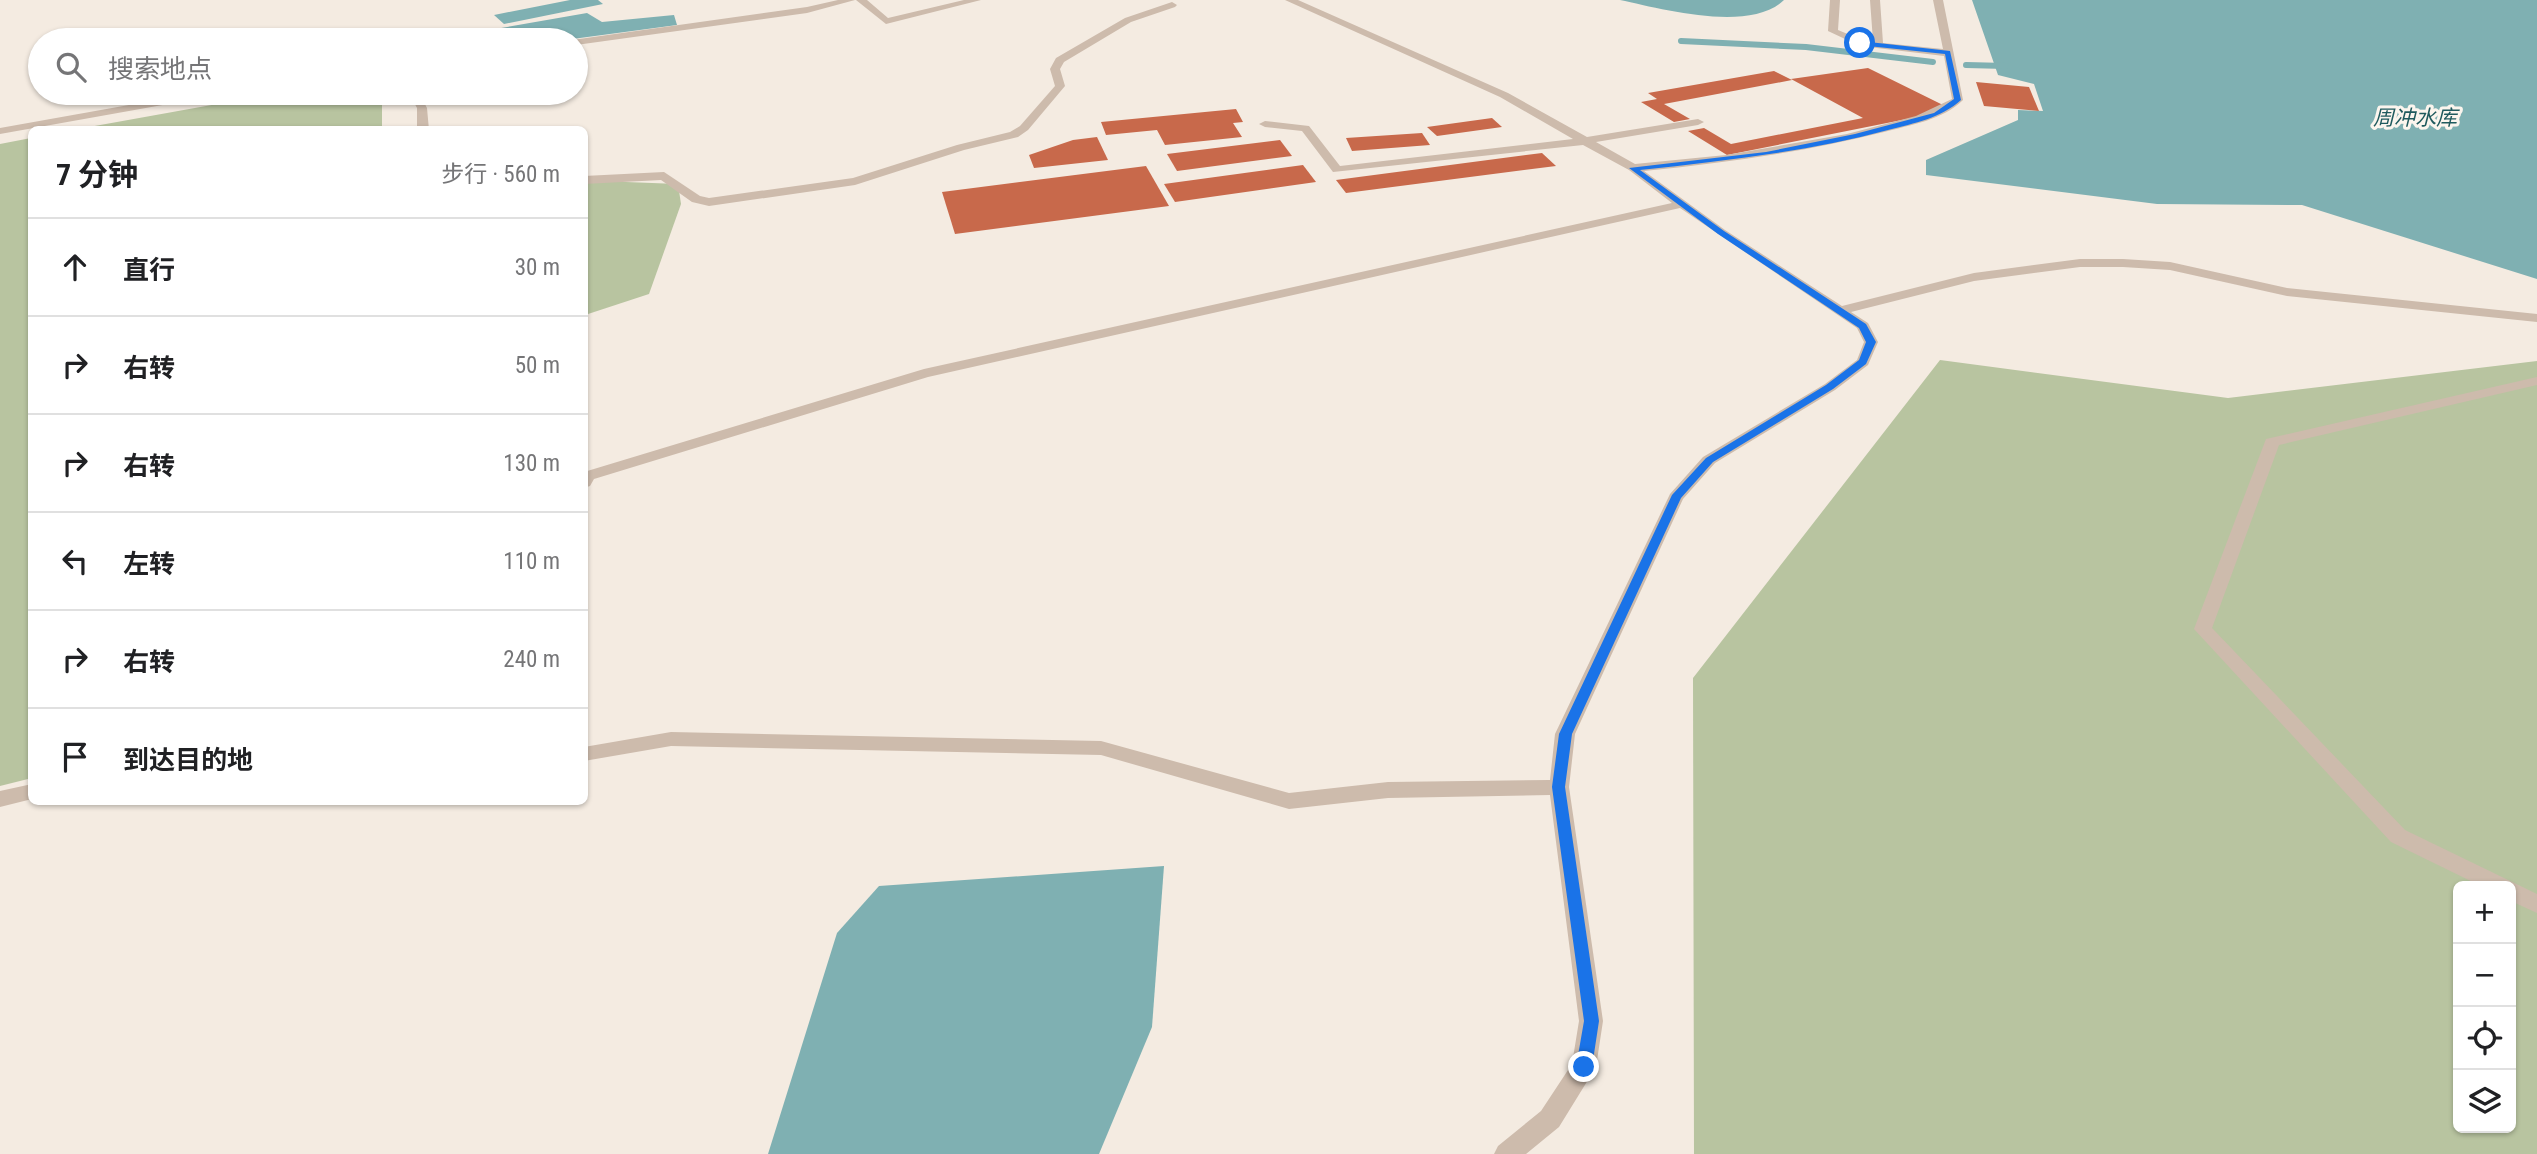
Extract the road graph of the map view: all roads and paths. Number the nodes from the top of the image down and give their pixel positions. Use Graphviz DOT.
graph roads {
  1 [pos="850,0"];
  2 [pos="862,0"];
  3 [pos="976,0"];
  4 [pos="1290,0"];
  5 [pos="1835,0"];
  6 [pos="1875,0"];
  7 [pos="1938,0"];
  8 [pos="1172,2"];
  9 [pos="588,40"];
  10 [pos="1878,45"];
  11 [pos="1949,56"];
  12 [pos="146,105"];
  13 [pos="420,105"];
  14 [pos="1698,122"];
  15 [pos="1265,124"];
  16 [pos="28,126"];
  17 [pos="28,126"];
  18 [pos="423,126"];
  19 [pos="0,131"];
  20 [pos="1585,141"];
  21 [pos="1633,168"];
  22 [pos="588,180"];
  23 [pos="1682,204"];
  24 [pos="1839,311"];
  25 [pos="2530,316"];
  26 [pos="2537,327"];
  27 [pos="2537,381"];
  28 [pos="588,476"];
  29 [pos="588,753"];
  30 [pos="1559,787"];
  31 [pos="28,792"];
  32 [pos="0,799"];
  33 [pos="2491,881"];
  34 [pos="2516,894"];
  35 [pos="2537,904"];
  36 [pos="1507,1154"];
  1 -- 9 [label="street"];
  2 -- 3 [label="street"];
  4 -- 20 [label="street"];
  5 -- 10 [label="street"];
  6 -- 10 [label="street"];
  7 -- 11 [label="street"];
  8 -- 22 [label="street"];
  10 -- 11 [label="street"];
  11 -- 21 [label="street"];
  12 -- 17 [label="street"];
  13 -- 18 [label="street"];
  14 -- 20 [label="street"];
  15 -- 20 [label="street"];
  16 -- 19 [label="street"];
  20 -- 21 [label="street"];
  21 -- 23 [label="street"];
  23 -- 24 [label="street"];
  23 -- 28 [label="street"];
  24 -- 25 [label="street"];
  24 -- 30 [label="street"];
  25 -- 26 [label="street"];
  27 -- 33 [label="street"];
  29 -- 30 [label="street"];
  30 -- 36 [label="street"];
  31 -- 32 [label="street"];
  34 -- 35 [label="street"];
}
